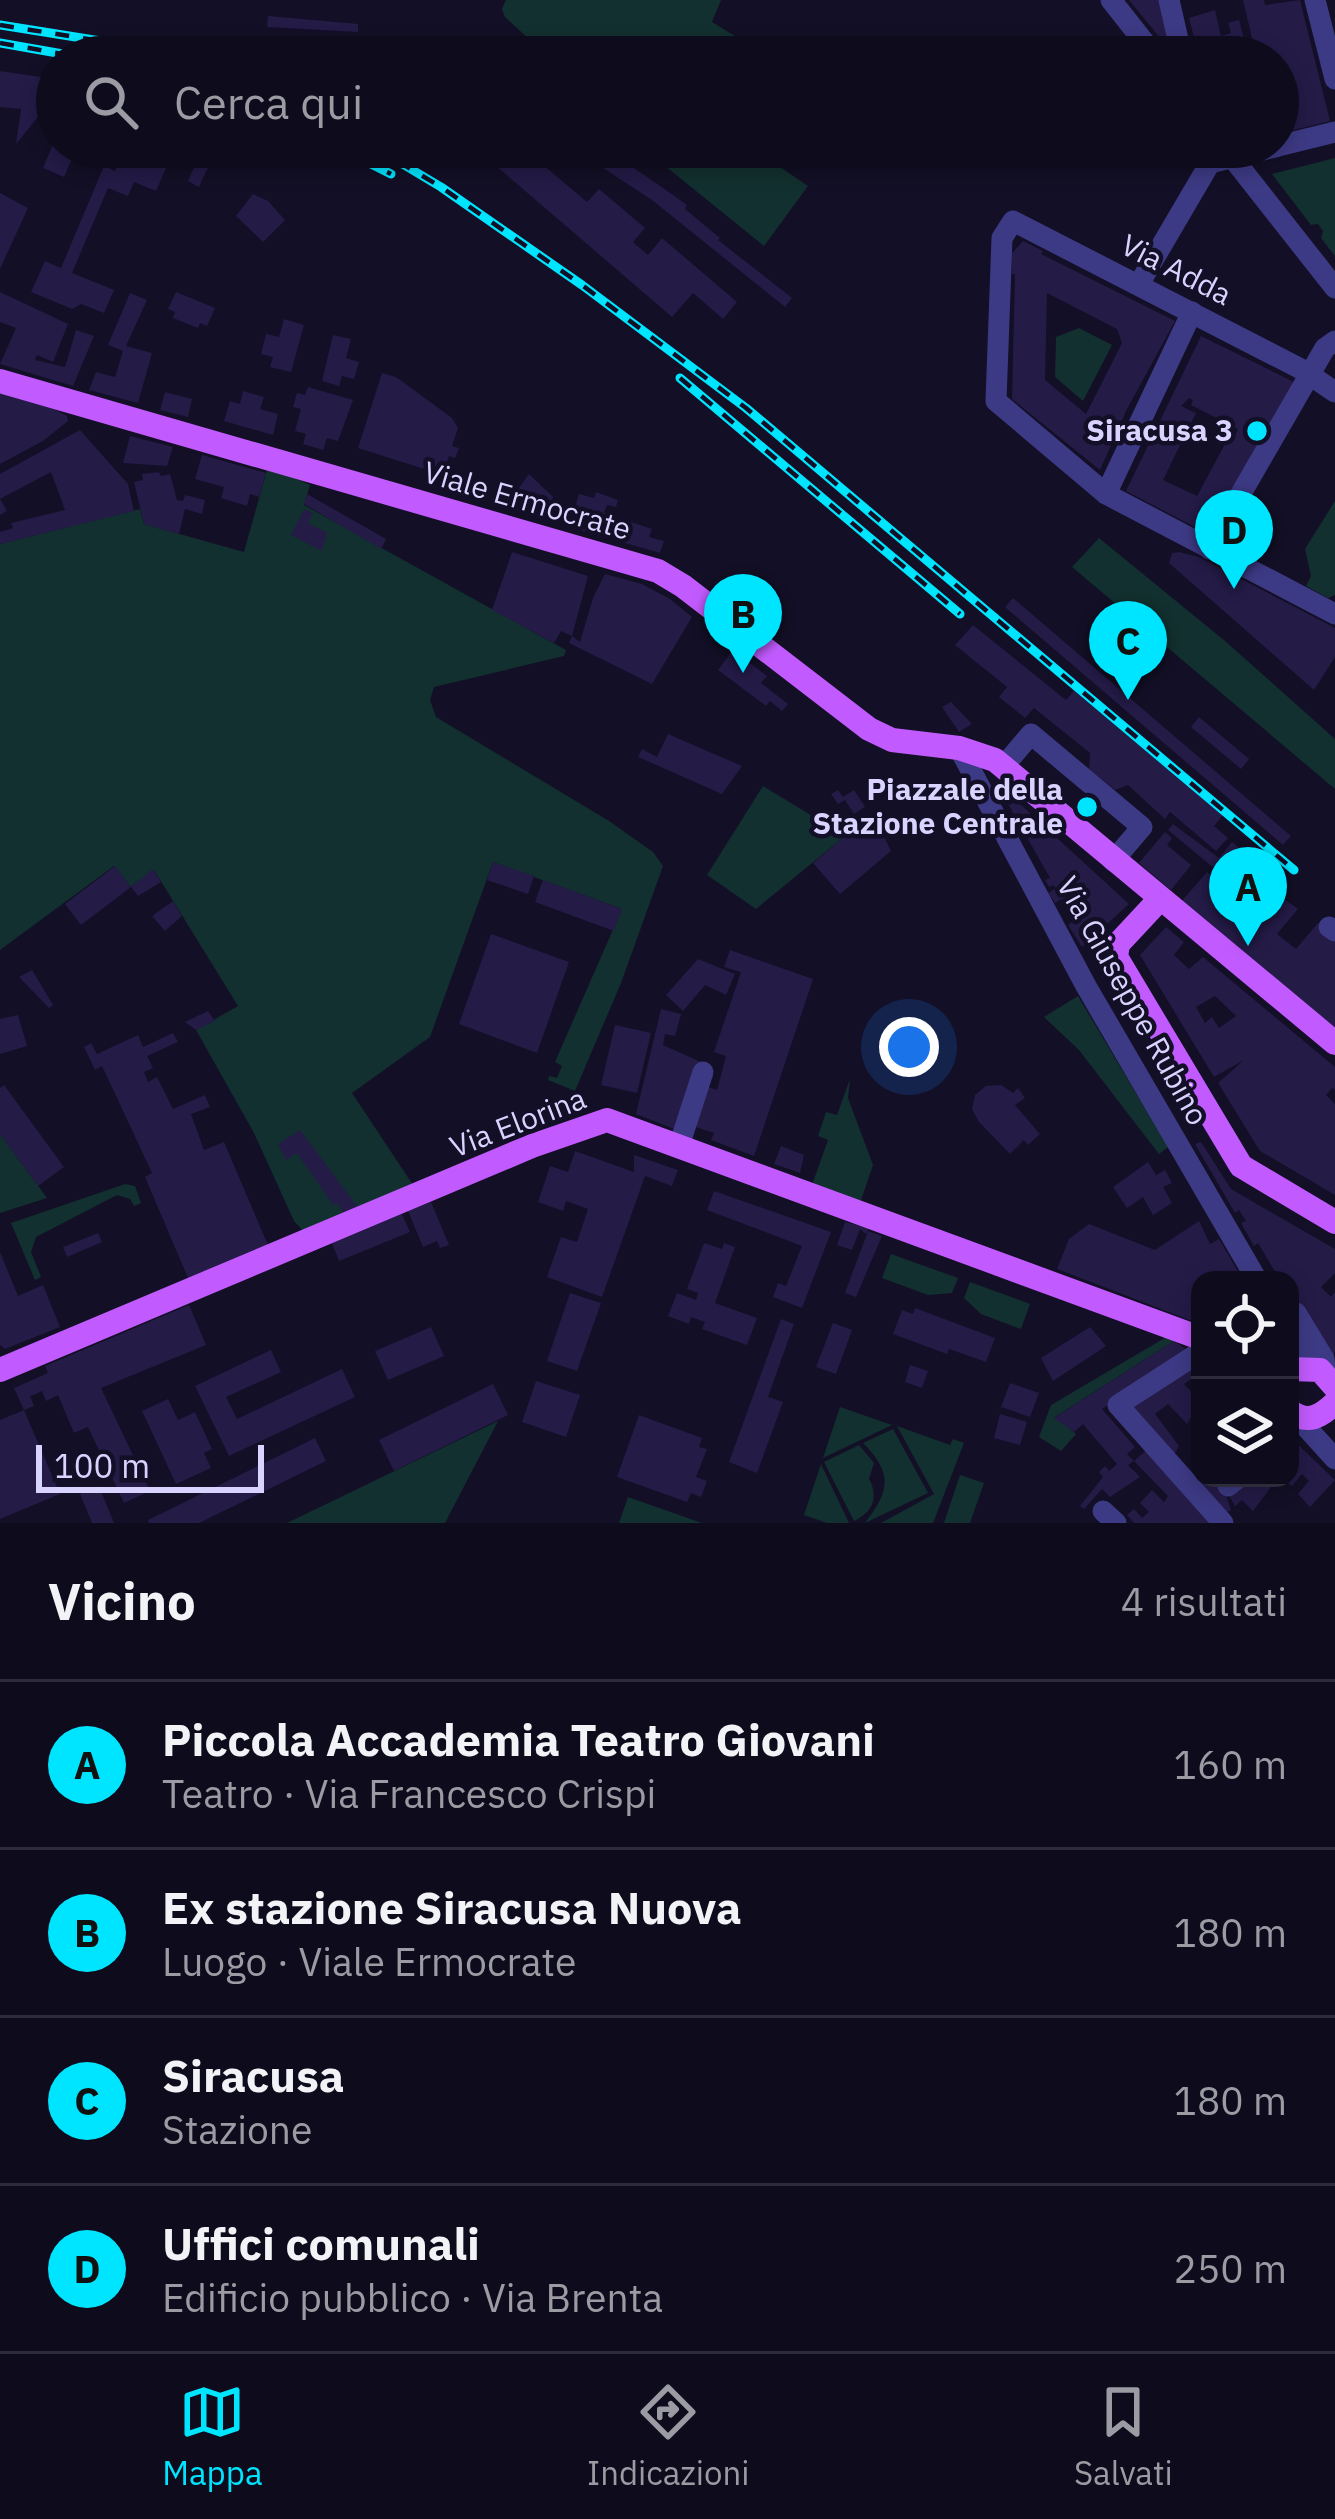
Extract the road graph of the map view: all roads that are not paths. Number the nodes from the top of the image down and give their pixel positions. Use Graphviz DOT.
graph roads {
  1 [pos="1111,0"];
  2 [pos="1169,0"];
  3 [pos="1315,0"];
  4 [pos="1139,36"];
  5 [pos="1177,36"];
  6 [pos="1335,80"];
  7 [pos="1335,132"];
  8 [pos="1299,141"];
  9 [pos="1211,168"];
  10 [pos="1232,168"];
  11 [pos="1139,284"];
  12 [pos="1335,288"];
  13 [pos="1192,312"];
  14 [pos="1335,341"];
  15 [pos="1311,374"];
  16 [pos="0,380"];
  17 [pos="1335,392"];
  18 [pos="1106,494"];
  19 [pos="1209,549"];
  20 [pos="1331,607"];
  21 [pos="958,748"];
  22 [pos="999,764"];
  23 [pos="975,779"];
  24 [pos="1113,861"];
  25 [pos="1159,900"];
  26 [pos="1335,1043"];
  27 [pos="703,1072"];
  28 [pos="679,1146"];
  29 [pos="1335,1222"];
  30 [pos="1252,1271"];
  31 [pos="1299,1318"];
  32 [pos="1191,1335"];
  33 [pos="1299,1352"];
  34 [pos="1191,1358"];
  35 [pos="5,1362"];
  36 [pos="1322,1385"];
  37 [pos="1299,1414"];
  38 [pos="1299,1420"];
  39 [pos="1335,1459"];
  40 [pos="1222,1523"];
  1 -- 4 [label="street"];
  2 -- 5 [label="street"];
  3 -- 6 [label="street"];
  7 -- 8 [label="street"];
  9 -- 11 [label="street"];
  10 -- 12 [label="street"];
  11 -- 13 [label="street, Via Adda"];
  11 -- 18 [label="street, Via Adda"];
  13 -- 15 [label="street, Via Adda"];
  13 -- 18 [label="street"];
  14 -- 15 [label="street"];
  15 -- 17 [label="street, Via Adda"];
  15 -- 19 [label="street"];
  16 -- 21 [label="main road, Viale Ermocrate"];
  18 -- 19 [label="street"];
  19 -- 20 [label="street"];
  21 -- 22 [label="main road, Viale Ermocrate"];
  21 -- 23 [label="street, Via Giuseppe Rubino"];
  22 -- 23 [label="street"];
  22 -- 24 [label="main road"];
  22 -- 24 [label="street"];
  23 -- 30 [label="street, Via Giuseppe Rubino"];
  24 -- 25 [label="main road"];
  25 -- 26 [label="main road"];
  25 -- 29 [label="main road"];
  27 -- 28 [label="street"];
  28 -- 32 [label="main road, Via Elorina"];
  28 -- 35 [label="main road, Via Elorina"];
  31 -- 36 [label="street"];
  33 -- 36 [label="street"];
  34 -- 40 [label="street"];
  36 -- 37 [label="main road"];
  38 -- 39 [label="street"];
}
